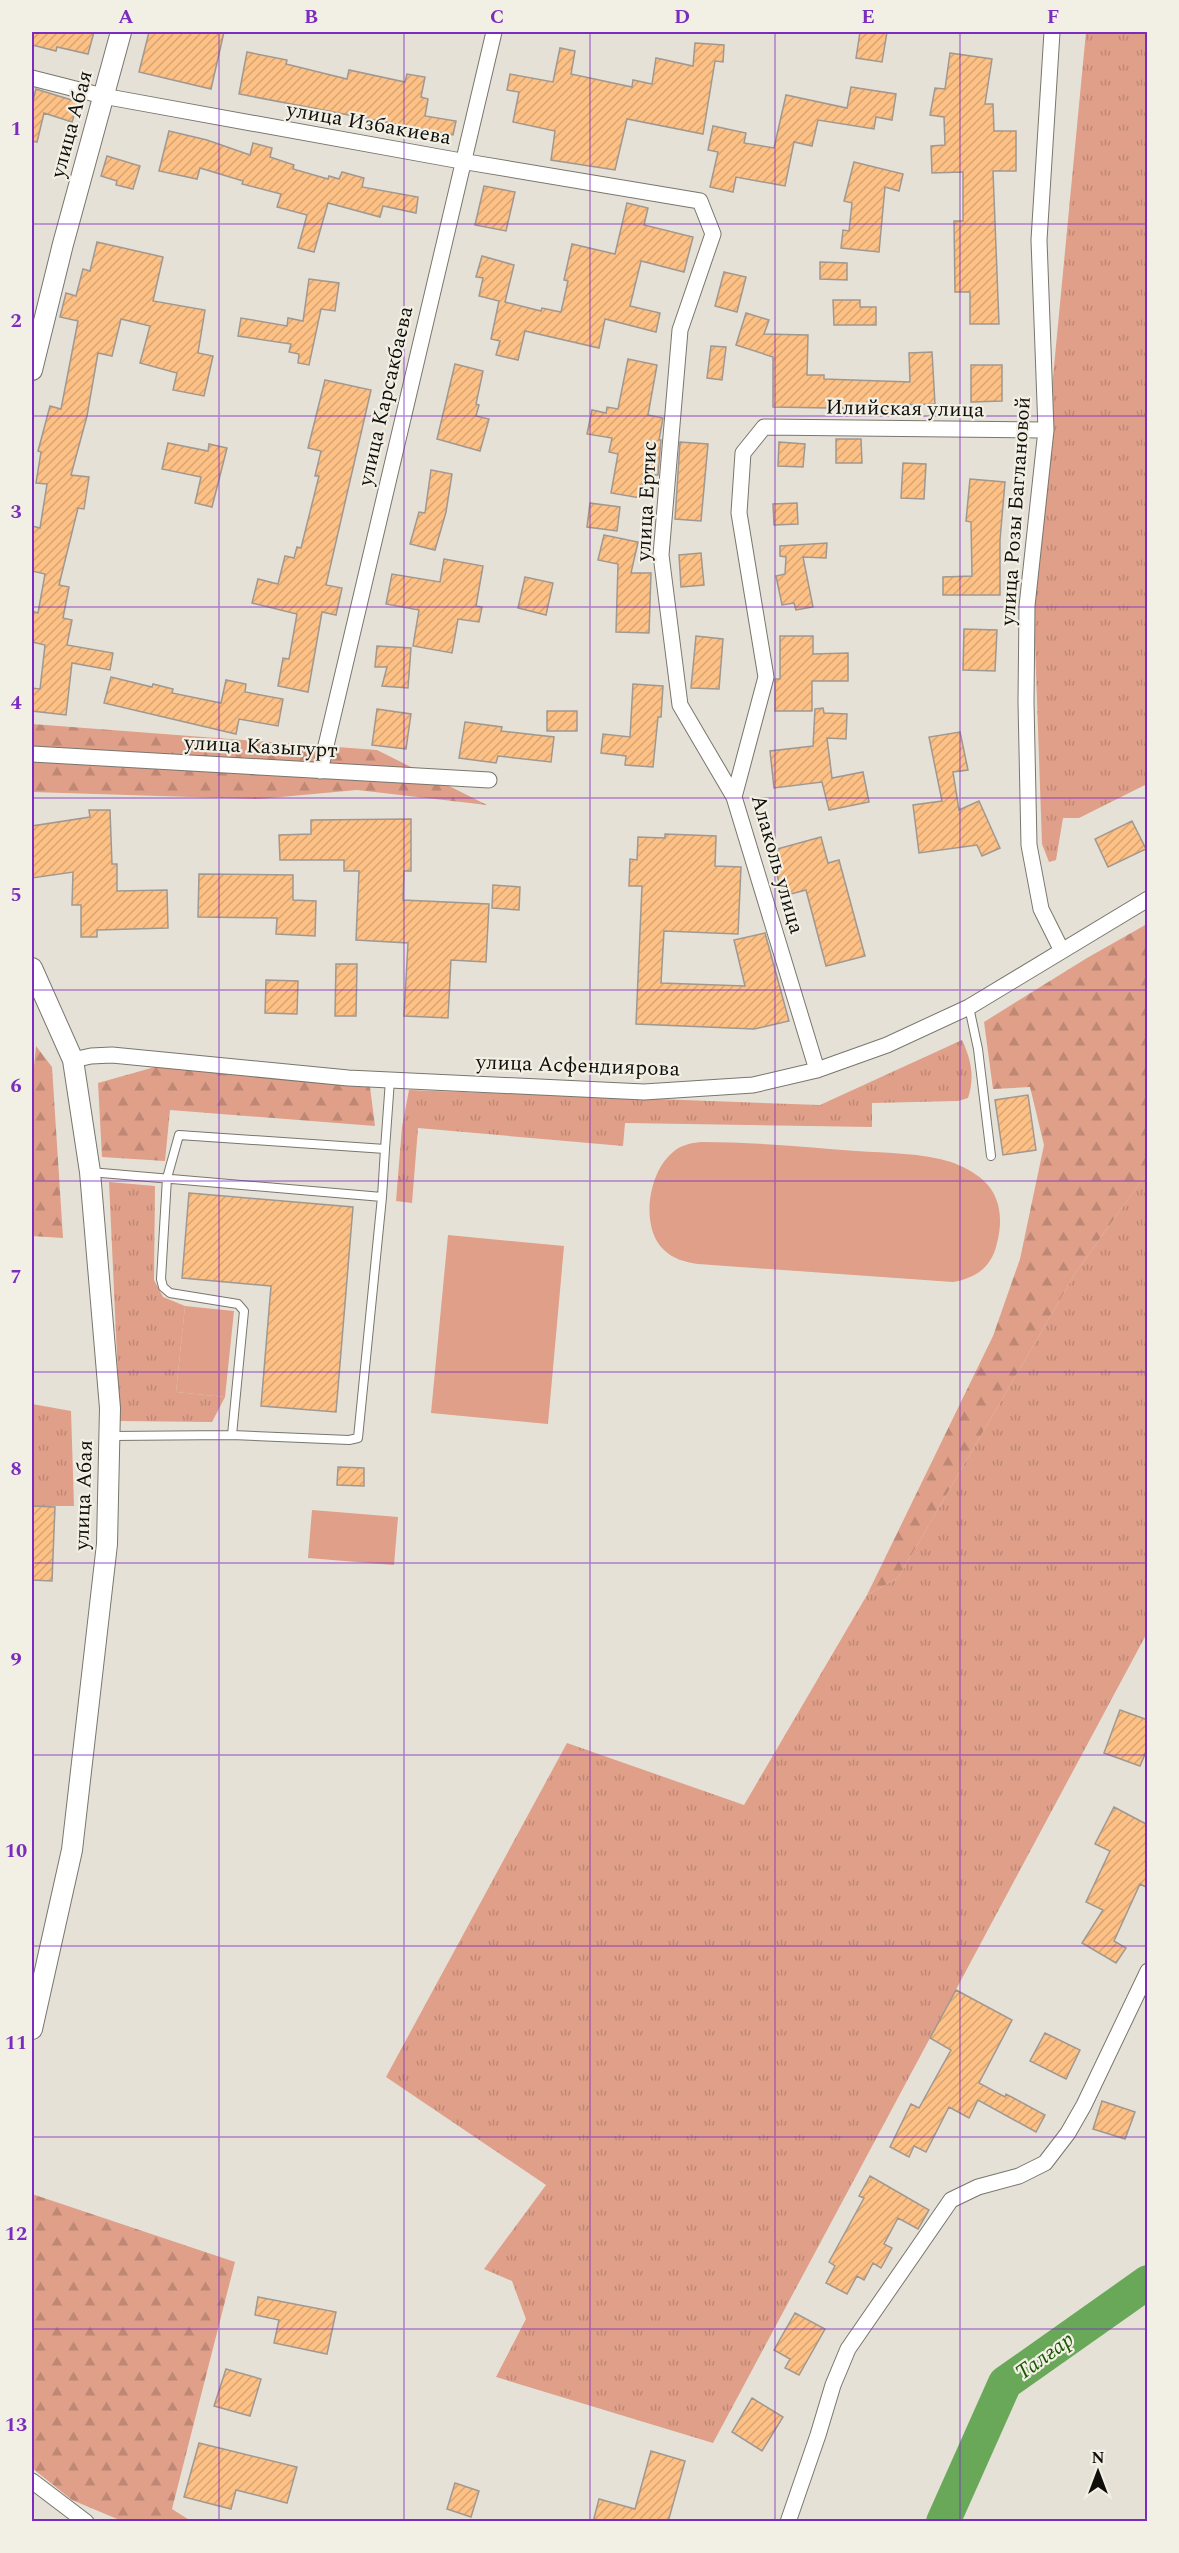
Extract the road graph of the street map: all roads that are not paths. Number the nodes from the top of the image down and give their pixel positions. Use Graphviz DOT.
graph roads {
  1 [pos="121,32"];
  2 [pos="494,32"];
  3 [pos="1052,32"];
  4 [pos="32,78"];
  5 [pos="103,96"];
  6 [pos="461,161"];
  7 [pos="700,201"];
  8 [pos="34,347"];
  9 [pos="32,370"];
  10 [pos="764,427"];
  11 [pos="1046,430"];
  12 [pos="32,754"];
  13 [pos="320,771"];
  14 [pos="489,780"];
  15 [pos="734,797"];
  16 [pos="1148,899"];
  17 [pos="1062,951"];
  18 [pos="32,968"];
  19 [pos="969,1007"];
  20 [pos="73,1060"];
  21 [pos="817,1070"];
  22 [pos="390,1080"];
  23 [pos="385,1149"];
  24 [pos="991,1156"];
  25 [pos="90,1172"];
  26 [pos="167,1178"];
  27 [pos="382,1197"];
  28 [pos="232,1435"];
  29 [pos="109,1436"];
  30 [pos="1148,1971"];
  31 [pos="32,2029"];
  32 [pos="32,2481"];
  33 [pos="86,2522"];
  34 [pos="788,2522"];
  1 -- 5 [label="street, улица Абая"];
  2 -- 6 [label="street, улица Карсакбаева"];
  3 -- 11 [label="street, улица Розы Баглановой"];
  4 -- 5 [label="street, улица Избакиева"];
  5 -- 6 [label="street, улица Избакиева"];
  5 -- 8 [label="street, улица Абая"];
  6 -- 7 [label="street, улица Избакиева"];
  6 -- 13 [label="street, улица Карсакбаева"];
  7 -- 15 [label="street, улица Ертис"];
  8 -- 9 [label="street, улица Абая"];
  10 -- 11 [label="street, Илийская улица"];
  10 -- 15 [label="street, Алаколь улица"];
  11 -- 17 [label="street, улица Розы Баглановой"];
  12 -- 13 [label="street, улица Казыгурт"];
  13 -- 14 [label="street, улица Казыгурт"];
  15 -- 21 [label="street, Алаколь улица"];
  16 -- 17 [label="street, улица Асфендиярова"];
  17 -- 19 [label="street, улица Асфендиярова"];
  18 -- 20 [label="street, улица Абая"];
  19 -- 21 [label="street, улица Асфендиярова"];
  19 -- 24 [label="lane"];
  20 -- 22 [label="street, улица Асфендиярова"];
  20 -- 25 [label="street, улица Абая"];
  21 -- 22 [label="street, улица Асфендиярова"];
  22 -- 23 [label="lane"];
  23 -- 26 [label="lane"];
  23 -- 27 [label="lane"];
  25 -- 26 [label="lane"];
  25 -- 29 [label="street, улица Абая"];
  26 -- 27 [label="lane"];
  26 -- 28 [label="lane"];
  27 -- 28 [label="lane"];
  28 -- 29 [label="lane"];
  29 -- 31 [label="street, улица Абая"];
  30 -- 34 [label="street"];
  32 -- 33 [label="street"];
}
